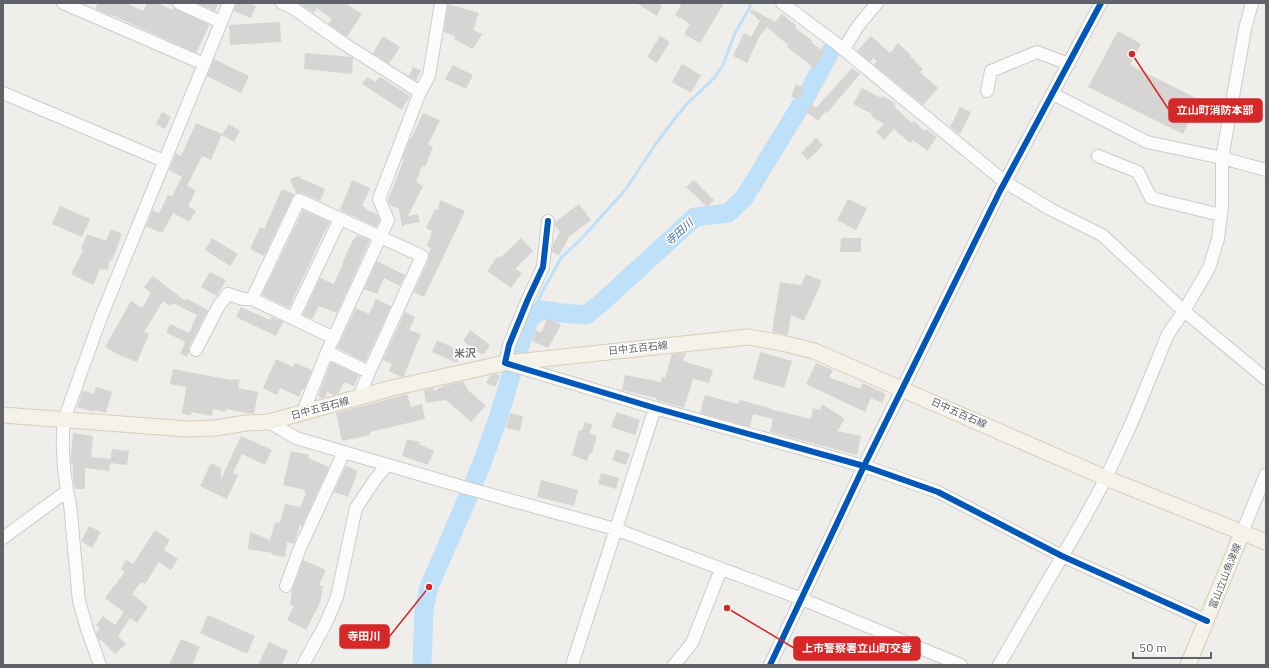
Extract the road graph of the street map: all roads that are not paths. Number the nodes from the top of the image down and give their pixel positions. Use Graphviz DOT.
graph roads {
  1 [pos="63,3"];
  2 [pos="178,3"];
  3 [pos="229,3"];
  4 [pos="282,3"];
  5 [pos="441,3"];
  6 [pos="877,3"];
  7 [pos="1101,3"];
  8 [pos="1252,3"];
  9 [pos="787,4"];
  10 [pos="221,22"];
  11 [pos="844,49"];
  12 [pos="204,64"];
  13 [pos="1069,64"];
  14 [pos="987,91"];
  15 [pos="420,92"];
  16 [pos="3,93"];
  17 [pos="1053,94"];
  18 [pos="1098,156"];
  19 [pos="1222,158"];
  20 [pos="164,161"];
  21 [pos="1266,170"];
  22 [pos="1005,182"];
  23 [pos="1221,215"];
  24 [pos="340,219"];
  25 [pos="548,221"];
  26 [pos="379,237"];
  27 [pos="252,299"];
  28 [pos="1184,312"];
  29 [pos="293,318"];
  30 [pos="334,338"];
  31 [pos="196,350"];
  32 [pos="327,352"];
  33 [pos="505,363"];
  34 [pos="369,372"];
  35 [pos="1266,379"];
  36 [pos="902,389"];
  37 [pos="358,397"];
  38 [pos="655,408"];
  39 [pos="303,412"];
  40 [pos="3,415"];
  41 [pos="64,420"];
  42 [pos="269,422"];
  43 [pos="344,452"];
  44 [pos="387,465"];
  45 [pos="864,466"];
  46 [pos="1266,474"];
  47 [pos="1106,478"];
  48 [pos="66,490"];
  49 [pos="615,529"];
  50 [pos="1242,533"];
  51 [pos="3,538"];
  52 [pos="1266,542"];
  53 [pos="1062,556"];
  54 [pos="721,568"];
  55 [pos="286,586"];
  56 [pos="802,599"];
  57 [pos="1207,621"];
  58 [pos="100,665"];
  59 [pos="303,665"];
  60 [pos="572,665"];
  61 [pos="674,665"];
  62 [pos="770,665"];
  63 [pos="961,665"];
  64 [pos="998,665"];
  65 [pos="1188,665"];
  1 -- 12 [label="street"];
  2 -- 10 [label="street"];
  3 -- 10 [label="street"];
  4 -- 15 [label="street"];
  5 -- 15 [label="street"];
  6 -- 11 [label="street"];
  7 -- 13 [label="street"];
  8 -- 19 [label="street"];
  9 -- 11 [label="street"];
  10 -- 12 [label="street"];
  11 -- 22 [label="street"];
  12 -- 20 [label="street"];
  13 -- 14 [label="street"];
  13 -- 17 [label="street"];
  15 -- 26 [label="street"];
  16 -- 20 [label="street"];
  17 -- 19 [label="street"];
  17 -- 22 [label="street"];
  18 -- 23 [label="street"];
  19 -- 21 [label="street"];
  19 -- 23 [label="street"];
  20 -- 41 [label="street"];
  22 -- 28 [label="street"];
  22 -- 36 [label="street"];
  23 -- 28 [label="street"];
  24 -- 26 [label="street"];
  24 -- 27 [label="street"];
  24 -- 29 [label="street"];
  25 -- 33 [label="street"];
  26 -- 30 [label="street"];
  26 -- 34 [label="street"];
  27 -- 29 [label="street"];
  27 -- 31 [label="street"];
  28 -- 35 [label="street"];
  28 -- 47 [label="street"];
  29 -- 30 [label="street"];
  30 -- 32 [label="street"];
  32 -- 34 [label="street"];
  32 -- 39 [label="street"];
  33 -- 36 [label="main road, 日中五百石線"];
  33 -- 37 [label="main road, 日中五百石線"];
  33 -- 38 [label="street"];
  34 -- 37 [label="street"];
  36 -- 45 [label="street"];
  36 -- 47 [label="main road, 日中五百石線"];
  37 -- 39 [label="main road, 日中五百石線"];
  38 -- 45 [label="street"];
  38 -- 49 [label="street"];
  39 -- 42 [label="main road, 日中五百石線"];
  40 -- 41 [label="main road, 日中五百石線"];
  41 -- 42 [label="main road, 日中五百石線"];
  41 -- 48 [label="street"];
  42 -- 43 [label="street"];
  43 -- 44 [label="street"];
  43 -- 55 [label="street"];
  44 -- 49 [label="street"];
  44 -- 59 [label="street"];
  45 -- 53 [label="street"];
  45 -- 56 [label="street"];
  46 -- 50 [label="street"];
  47 -- 50 [label="main road, 日中五百石線"];
  47 -- 53 [label="street"];
  48 -- 51 [label="street"];
  48 -- 58 [label="street"];
  49 -- 54 [label="street"];
  49 -- 60 [label="street"];
  50 -- 52 [label="main road, 富山立山魚津線"];
  50 -- 57 [label="main road, 富山立山魚津線"];
  53 -- 57 [label="street"];
  53 -- 64 [label="street"];
  54 -- 56 [label="street"];
  54 -- 61 [label="street"];
  56 -- 62 [label="street"];
  56 -- 63 [label="street"];
  57 -- 65 [label="main road, 富山立山魚津線"];
}
